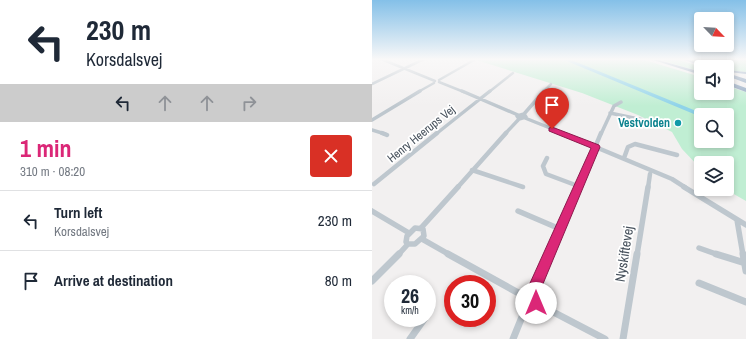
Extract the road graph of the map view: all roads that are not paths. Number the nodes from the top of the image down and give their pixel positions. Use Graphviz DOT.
graph roads {
  1 [pos="392,75"];
  2 [pos="418,75"];
  3 [pos="449,75"];
  4 [pos="511,75"];
  5 [pos="734,77"];
  6 [pos="439,81"];
  7 [pos="746,81"];
  8 [pos="434,82"];
  9 [pos="372,84"];
  10 [pos="551,84"];
  11 [pos="734,85"];
  12 [pos="746,89"];
  13 [pos="480,99"];
  14 [pos="621,102"];
  15 [pos="610,113"];
  16 [pos="525,116"];
  17 [pos="518,117"];
  18 [pos="372,120"];
  19 [pos="648,121"];
  20 [pos="372,130"];
  21 [pos="387,135"];
  22 [pos="596,147"];
  23 [pos="677,155"];
  24 [pos="547,158"];
  25 [pos="624,158"];
  26 [pos="472,170"];
  27 [pos="650,174"];
  28 [pos="374,184"];
  29 [pos="578,186"];
  30 [pos="523,187"];
  31 [pos="372,211"];
  32 [pos="518,211"];
  33 [pos="737,220"];
  34 [pos="746,225"];
  35 [pos="421,228"];
  36 [pos="560,229"];
  37 [pos="409,233"];
  38 [pos="422,239"];
  39 [pos="408,244"];
  40 [pos="699,248"];
  41 [pos="745,264"];
  42 [pos="746,271"];
  43 [pos="372,281"];
  44 [pos="699,283"];
  45 [pos="533,292"];
  46 [pos="524,296"];
  47 [pos="746,302"];
  48 [pos="536,303"];
  49 [pos="526,307"];
  50 [pos="418,327"];
  51 [pos="410,339"];
  52 [pos="513,339"];
  53 [pos="605,339"];
  54 [pos="623,339"];
  1 -- 9 [label="street"];
  2 -- 8 [label="street"];
  3 -- 6 [label="street"];
  4 -- 13 [label="street, Henry Heerups Vej"];
  5 -- 7 [label="highway"];
  6 -- 8 [label="street"];
  6 -- 13 [label="street"];
  8 -- 18 [label="street"];
  10 -- 16 [label="street"];
  11 -- 12 [label="highway"];
  13 -- 17 [label="street"];
  13 -- 28 [label="street, Henry Heerups Vej"];
  14 -- 15 [label="street"];
  15 -- 19 [label="street"];
  15 -- 22 [label="street"];
  16 -- 17 [label="street"];
  16 -- 22 [label="street"];
  17 -- 26 [label="street"];
  20 -- 21 [label="street"];
  22 -- 25 [label="street"];
  22 -- 29 [label="street"];
  23 -- 25 [label="street"];
  24 -- 29 [label="street"];
  25 -- 33 [label="street"];
  26 -- 30 [label="street"];
  26 -- 35 [label="street"];
  27 -- 54 [label="street, Nyskiftevej"];
  29 -- 36 [label="street"];
  31 -- 37 [label="street"];
  32 -- 36 [label="street"];
  33 -- 34 [label="street"];
  33 -- 41 [label="street"];
  35 -- 37 [label="street"];
  35 -- 38 [label="street"];
  36 -- 45 [label="street"];
  37 -- 39 [label="street"];
  38 -- 39 [label="street"];
  38 -- 46 [label="street"];
  39 -- 43 [label="street"];
  40 -- 41 [label="street"];
  41 -- 42 [label="street"];
  44 -- 47 [label="street"];
  45 -- 46 [label="street"];
  45 -- 48 [label="street"];
  46 -- 49 [label="street"];
  48 -- 49 [label="street"];
  48 -- 53 [label="street"];
  49 -- 52 [label="street"];
  50 -- 51 [label="street"];
}
